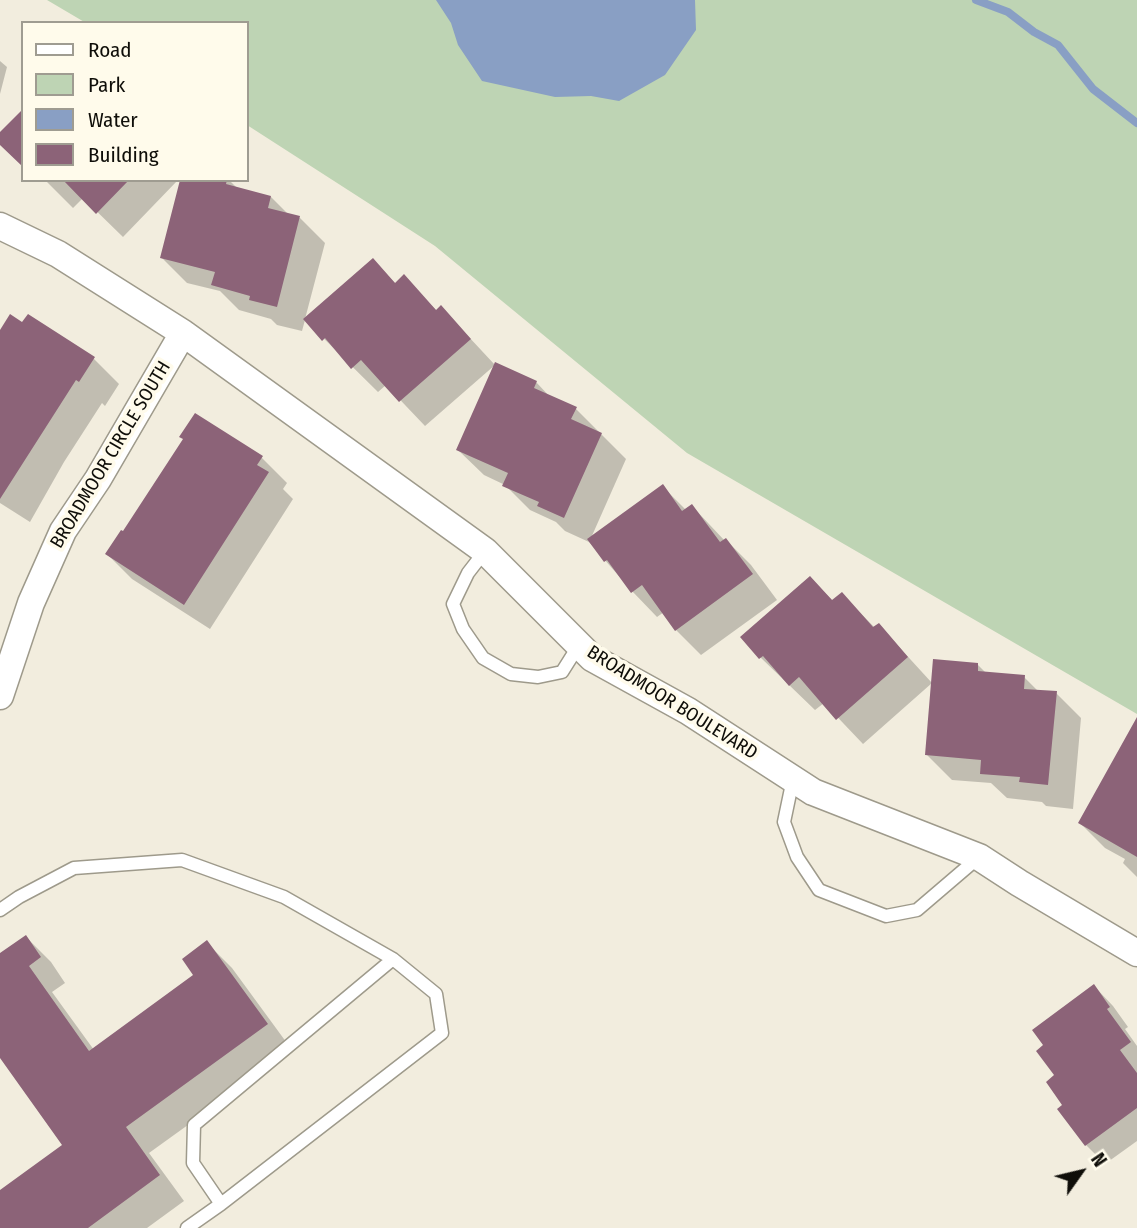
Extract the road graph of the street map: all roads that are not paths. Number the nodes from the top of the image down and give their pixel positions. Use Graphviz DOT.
graph roads {
  1 [pos="0,226"];
  2 [pos="183,333"];
  3 [pos="485,551"];
  4 [pos="579,645"];
  5 [pos="0,696"];
  6 [pos="793,779"];
  7 [pos="979,857"];
  8 [pos="0,910"];
  9 [pos="1137,953"];
  10 [pos="393,959"];
  11 [pos="221,1204"];
  12 [pos="187,1228"];
  1 -- 2 [label="street, BROADMOOR BOULEVARD"];
  2 -- 3 [label="street, BROADMOOR BOULEVARD"];
  2 -- 5 [label="street, BROADMOOR CIRCLE SOUTH"];
  3 -- 4 [label="street, BROADMOOR BOULEVARD"];
  3 -- 4 [label="lane"];
  4 -- 6 [label="street, BROADMOOR BOULEVARD"];
  6 -- 7 [label="street, BROADMOOR BOULEVARD"];
  6 -- 7 [label="lane"];
  7 -- 9 [label="street, BROADMOOR BOULEVARD"];
  8 -- 10 [label="lane"];
  10 -- 11 [label="lane"];
  10 -- 11 [label="lane"];
  11 -- 12 [label="lane"];
}
